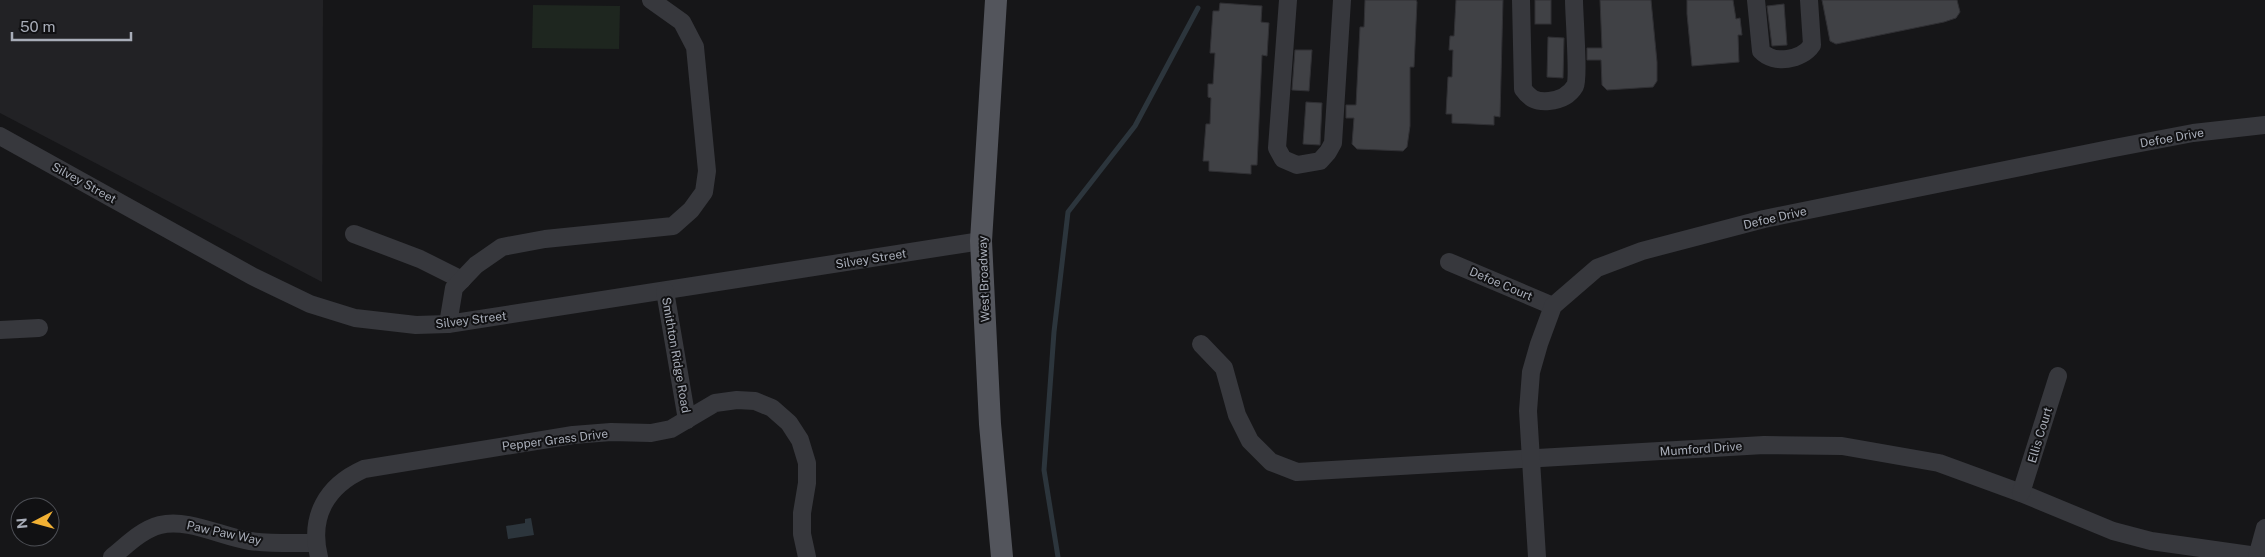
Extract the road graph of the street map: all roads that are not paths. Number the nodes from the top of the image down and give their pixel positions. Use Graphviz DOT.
graph roads {
  1 [pos="651,0"];
  2 [pos="996,0"];
  3 [pos="1288,0"];
  4 [pos="1342,0"];
  5 [pos="1521,0"];
  6 [pos="1574,0"];
  7 [pos="1756,0"];
  8 [pos="1809,0"];
  9 [pos="2265,126"];
  10 [pos="0,136"];
  11 [pos="354,234"];
  12 [pos="982,241"];
  13 [pos="1448,262"];
  14 [pos="462,280"];
  15 [pos="665,291"];
  16 [pos="1553,306"];
  17 [pos="448,324"];
  18 [pos="39,328"];
  19 [pos="0,330"];
  20 [pos="1201,344"];
  21 [pos="2058,376"];
  22 [pos="688,420"];
  23 [pos="1531,460"];
  24 [pos="2022,493"];
  25 [pos="2265,528"];
  26 [pos="317,550"];
  27 [pos="112,557"];
  28 [pos="807,557"];
  29 [pos="1002,557"];
  30 [pos="1537,557"];
  31 [pos="2257,557"];
  1 -- 14 [label="street"];
  2 -- 12 [label="main road, West Broadway"];
  3 -- 4 [label="street"];
  5 -- 6 [label="street"];
  7 -- 8 [label="street"];
  9 -- 16 [label="street, Defoe Drive"];
  10 -- 17 [label="street, Silvey Street"];
  11 -- 14 [label="street"];
  12 -- 15 [label="street, Silvey Street"];
  12 -- 29 [label="main road, West Broadway"];
  13 -- 16 [label="street, Defoe Court"];
  14 -- 17 [label="street"];
  15 -- 17 [label="street, Silvey Street"];
  15 -- 22 [label="street, Smithton Ridge Road"];
  16 -- 23 [label="street, Defoe Drive"];
  18 -- 19 [label="street"];
  20 -- 23 [label="street, Mumford Drive"];
  21 -- 24 [label="street, Ellis Court"];
  22 -- 26 [label="street, Pepper Grass Drive"];
  22 -- 28 [label="street, Pepper Grass Drive"];
  23 -- 24 [label="street, Mumford Drive"];
  23 -- 30 [label="street, Defoe Drive"];
  24 -- 31 [label="street, Mumford Drive"];
  25 -- 31 [label="street"];
  26 -- 27 [label="street, Paw Paw Way"];
}
